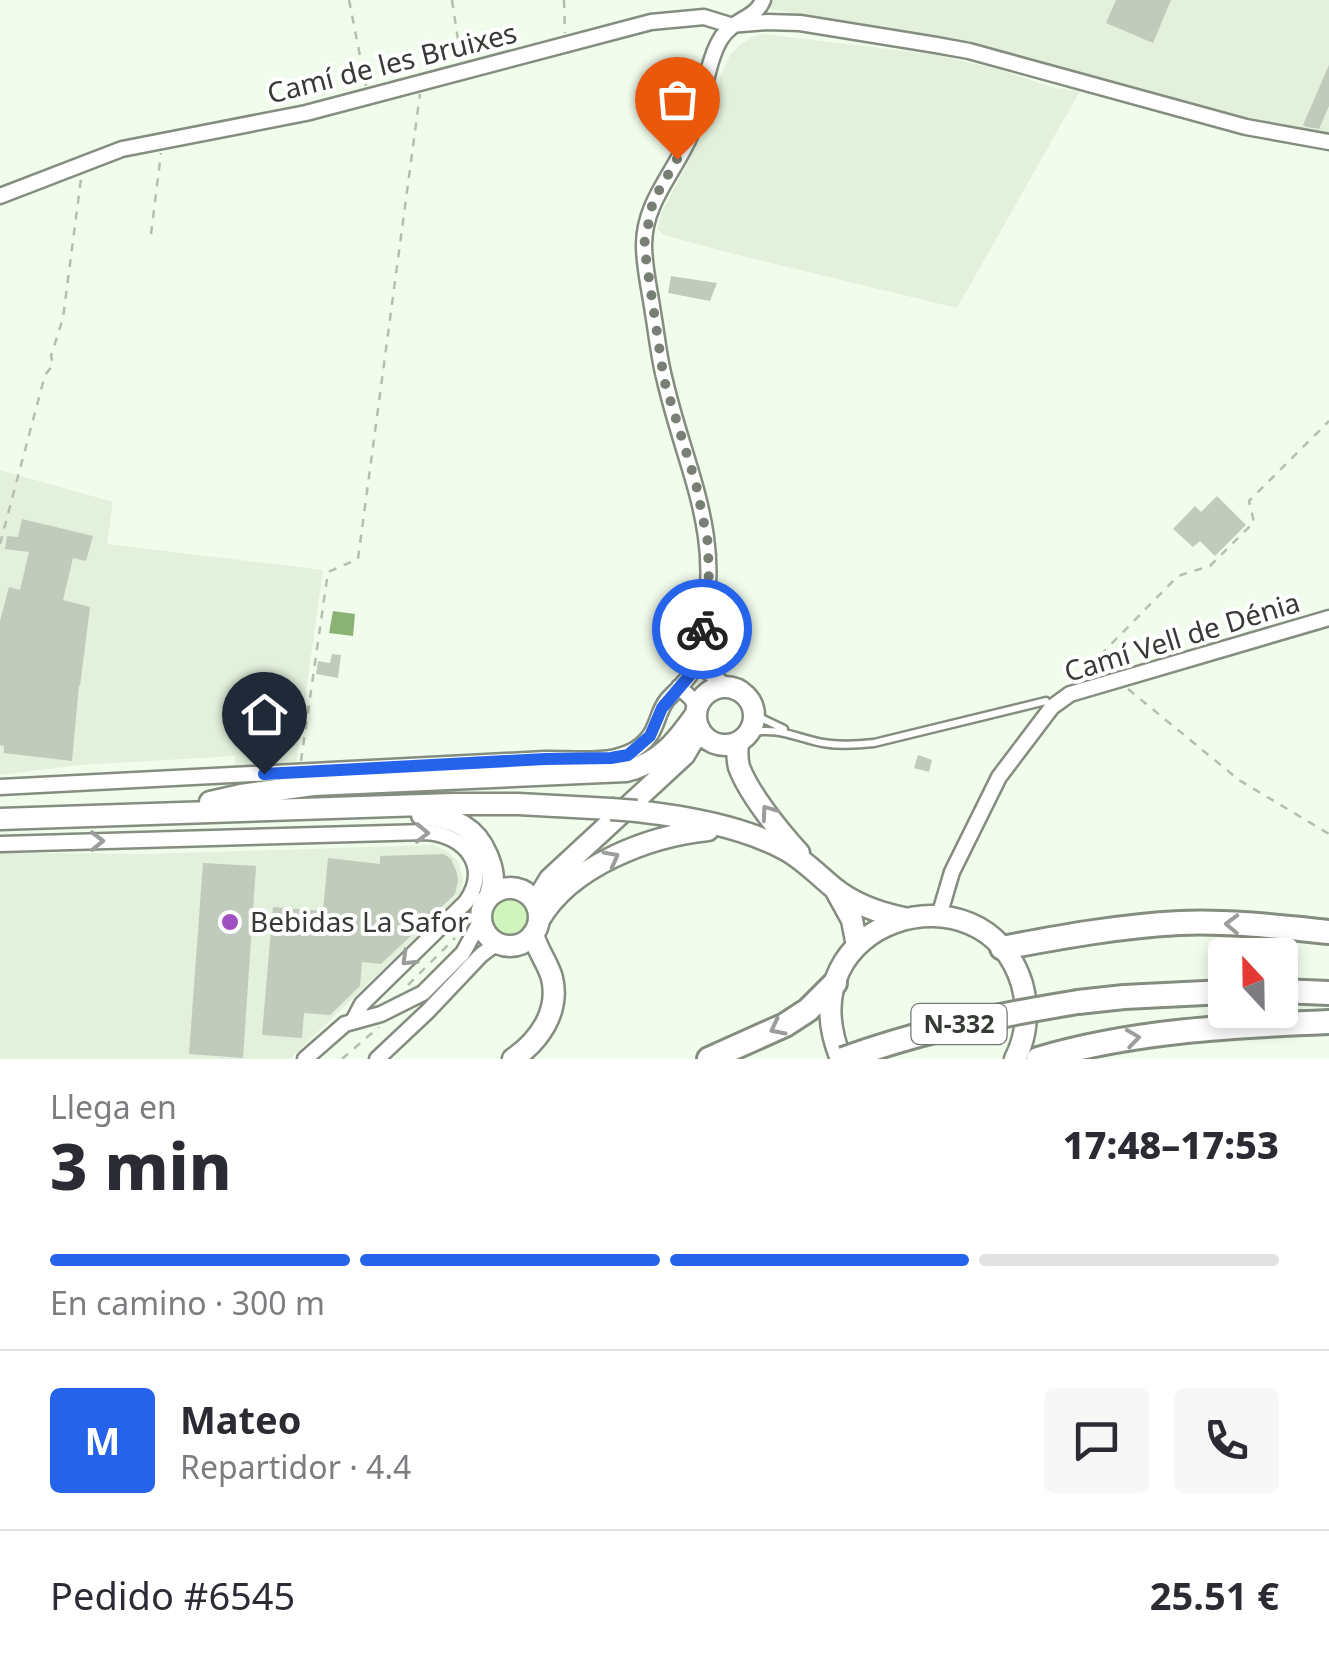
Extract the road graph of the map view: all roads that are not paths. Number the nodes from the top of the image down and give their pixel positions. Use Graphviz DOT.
graph roads {
  1 [pos="763,0"];
  2 [pos="730,25"];
  3 [pos="1329,142"];
  4 [pos="0,196"];
  5 [pos="1329,618"];
  6 [pos="696,653"];
  7 [pos="692,671"];
  8 [pos="719,682"];
  9 [pos="680,688"];
  10 [pos="1046,701"];
  11 [pos="754,712"];
  12 [pos="701,724"];
  13 [pos="794,734"];
  14 [pos="743,738"];
  15 [pos="0,787"];
  16 [pos="170,813"];
  17 [pos="0,819"];
  18 [pos="731,830"];
  19 [pos="0,844"];
  20 [pos="817,873"];
  21 [pos="550,879"];
  22 [pos="834,889"];
  23 [pos="522,890"];
  24 [pos="490,895"];
  25 [pos="938,916"];
  26 [pos="904,918"];
  27 [pos="480,920"];
  28 [pos="524,930"];
  29 [pos="1329,932"];
  30 [pos="857,946"];
  31 [pos="1002,948"];
  32 [pos="835,982"];
  33 [pos="1298,992"];
  34 [pos="1208,993"];
  35 [pos="1329,994"];
  36 [pos="353,1021"];
  37 [pos="1329,1022"];
  38 [pos="305,1059"];
  39 [pos="377,1059"];
  40 [pos="513,1059"];
  41 [pos="710,1059"];
  42 [pos="842,1059"];
  43 [pos="1014,1059"];
  44 [pos="1038,1059"];
  1 -- 2 [label="street"];
  2 -- 3 [label="street, Camí de les Bruixes"];
  2 -- 4 [label="street, Camí de les Bruixes"];
  2 -- 6 [label="street"];
  5 -- 25 [label="street, Camí Vell de Dénia"];
  6 -- 7 [label="street"];
  6 -- 8 [label="street"];
  7 -- 8 [label="street"];
  7 -- 9 [label="street"];
  8 -- 11 [label="main road"];
  8 -- 12 [label="main road"];
  9 -- 12 [label="street"];
  9 -- 15 [label="street"];
  10 -- 13 [label="lane, Camí Vell de Dénia"];
  11 -- 13 [label="lane, Camí Vell de Dénia"];
  11 -- 14 [label="main road"];
  12 -- 14 [label="main road"];
  12 -- 16 [label="main road"];
  12 -- 21 [label="main road"];
  13 -- 14 [label="lane, Camí Vell de Dénia"];
  20 -- 14 [label="main road, one-way"];
  16 -- 17 [label="main road"];
  16 -- 18 [label="main road, bridge"];
  16 -- 24 [label="main road"];
  18 -- 20 [label="main road"];
  28 -- 18 [label="main road, one-way"];
  19 -- 36 [label="street, one-way"];
  20 -- 22 [label="main road"];
  21 -- 23 [label="main road"];
  21 -- 28 [label="main road"];
  22 -- 26 [label="main road"];
  22 -- 30 [label="main road"];
  23 -- 24 [label="main road"];
  23 -- 28 [label="main road"];
  24 -- 27 [label="main road"];
  25 -- 26 [label="main road"];
  25 -- 31 [label="main road"];
  26 -- 30 [label="main road"];
  27 -- 28 [label="main road"];
  27 -- 36 [label="street"];
  28 -- 39 [label="street"];
  28 -- 40 [label="main road"];
  29 -- 31 [label="highway, one-way"];
  30 -- 32 [label="main road"];
  31 -- 43 [label="main road"];
  32 -- 41 [label="highway, one-way"];
  32 -- 42 [label="main road"];
  33 -- 35 [label="highway"];
  34 -- 42 [label="highway, N-332, bridge"];
  36 -- 38 [label="street"];
  44 -- 37 [label="highway, one-way"];
}
